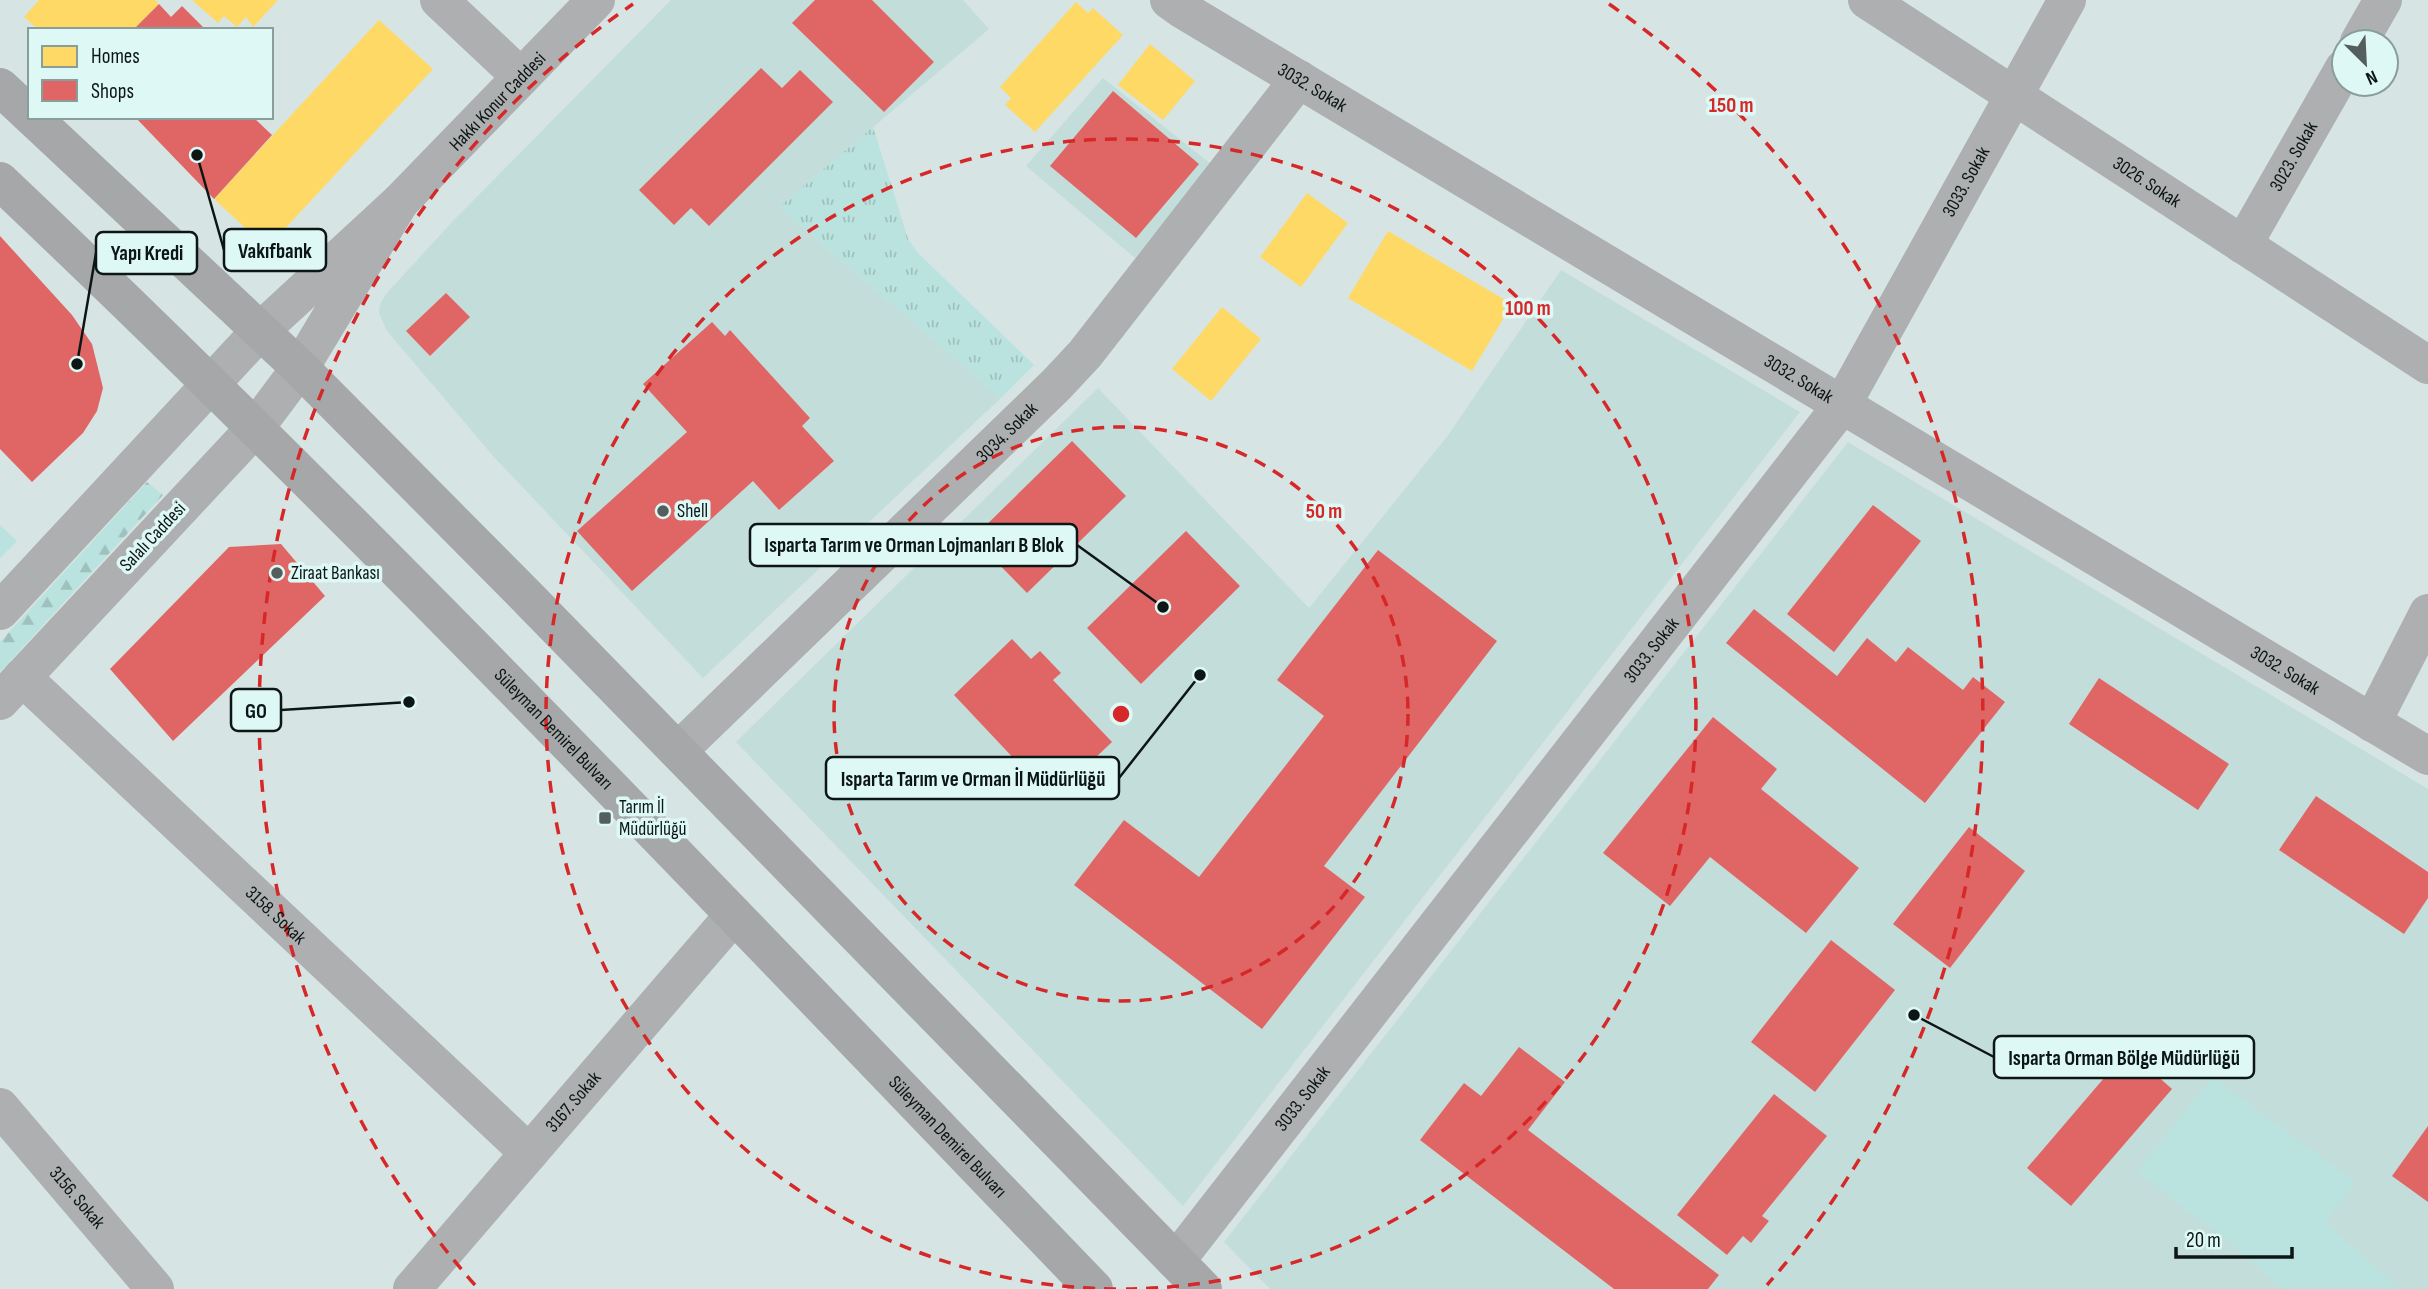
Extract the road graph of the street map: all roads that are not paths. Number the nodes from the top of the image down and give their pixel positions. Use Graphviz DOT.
graph roads {
  1 [pos="439,0"];
  2 [pos="596,0"];
  3 [pos="1169,0"];
  4 [pos="1867,0"];
  5 [pos="2067,0"];
  6 [pos="2383,0"];
  7 [pos="2367,28"];
  8 [pos="521,77"];
  9 [pos="1299,79"];
  10 [pos="0,87"];
  11 [pos="2330,93"];
  12 [pos="2014,95"];
  13 [pos="28,113"];
  14 [pos="34,119"];
  15 [pos="0,181"];
  16 [pos="400,202"];
  17 [pos="2243,245"];
  18 [pos="260,331"];
  19 [pos="2428,365"];
  20 [pos="300,368"];
  21 [pos="210,383"];
  22 [pos="1842,405"];
  23 [pos="256,427"];
  24 [pos="0,611"];
  25 [pos="2428,613"];
  26 [pos="11,689"];
  27 [pos="2372,723"];
  28 [pos="678,751"];
  29 [pos="2428,756"];
  30 [pos="734,915"];
  31 [pos="0,1107"];
  32 [pos="529,1153"];
  33 [pos="1176,1261"];
  34 [pos="155,1289"];
  35 [pos="412,1289"];
  36 [pos="1094,1289"];
  37 [pos="1203,1289"];
  1 -- 8 [label="street"];
  2 -- 8 [label="street, Hakkı Konur Caddesi"];
  3 -- 9 [label="street, 3032. Sokak"];
  4 -- 12 [label="street, 3026. Sokak"];
  5 -- 12 [label="street, 3033. Sokak"];
  6 -- 7 [label="street"];
  8 -- 16 [label="street, Hakkı Konur Caddesi"];
  9 -- 22 [label="street, 3032. Sokak"];
  9 -- 28 [label="street, 3034. Sokak"];
  10 -- 13 [label="main road"];
  11 -- 17 [label="street, 3023. Sokak"];
  12 -- 17 [label="street, 3026. Sokak"];
  12 -- 22 [label="street, 3033. Sokak"];
  14 -- 18 [label="main road"];
  15 -- 21 [label="main road, Süleyman Demirel Bulvarı"];
  16 -- 18 [label="street, Hakkı Konur Caddesi"];
  16 -- 20 [label="street, Hakkı Konur Caddesi"];
  17 -- 19 [label="street, 3026. Sokak"];
  18 -- 20 [label="main road"];
  18 -- 21 [label="street"];
  20 -- 23 [label="street, Salalı Caddesi"];
  20 -- 28 [label="main road"];
  21 -- 23 [label="main road, Süleyman Demirel Bulvarı"];
  21 -- 24 [label="street"];
  22 -- 27 [label="street, 3032. Sokak"];
  22 -- 33 [label="street, 3033. Sokak"];
  23 -- 26 [label="street, Salalı Caddesi"];
  23 -- 30 [label="main road, Süleyman Demirel Bulvarı"];
  25 -- 27 [label="street"];
  26 -- 32 [label="street, 3158. Sokak"];
  27 -- 29 [label="street, 3032. Sokak"];
  28 -- 33 [label="main road"];
  30 -- 32 [label="street, 3167. Sokak"];
  30 -- 36 [label="main road, Süleyman Demirel Bulvarı"];
  31 -- 34 [label="street, 3156. Sokak"];
  32 -- 35 [label="street, 3167. Sokak"];
  33 -- 37 [label="main road"];
}
